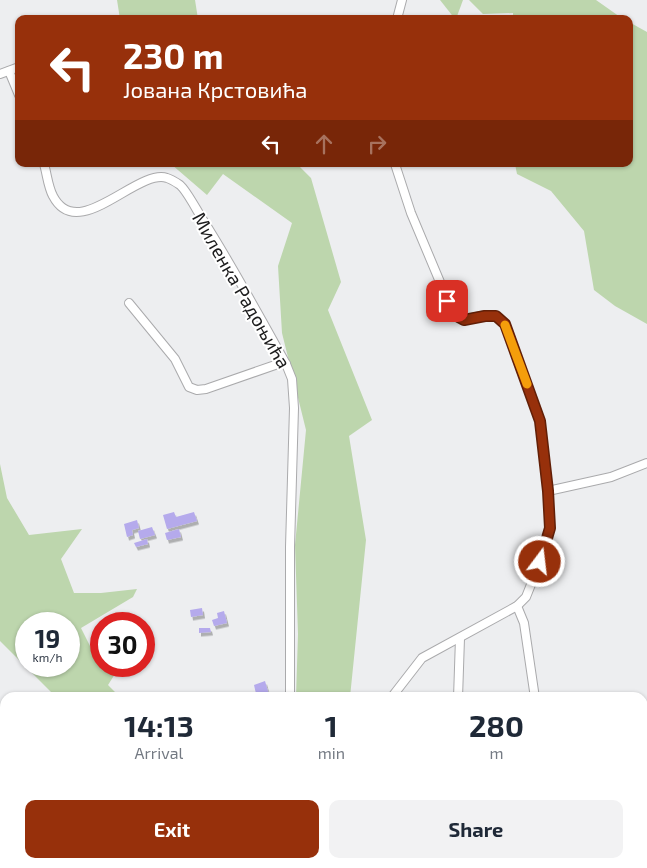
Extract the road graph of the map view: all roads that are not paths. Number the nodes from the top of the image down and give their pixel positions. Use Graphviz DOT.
graph roads {
  1 [pos="402,0"];
  2 [pos="398,15"];
  3 [pos="15,69"];
  4 [pos="9,71"];
  5 [pos="0,74"];
  6 [pos="15,85"];
  7 [pos="45,167"];
  8 [pos="396,167"];
  9 [pos="129,303"];
  10 [pos="286,364"];
  11 [pos="647,463"];
  12 [pos="548,491"];
  13 [pos="516,606"];
  14 [pos="460,638"];
  15 [pos="290,692"];
  16 [pos="396,692"];
  17 [pos="458,692"];
  18 [pos="534,692"];
  1 -- 2 [label="street"];
  3 -- 4 [label="street"];
  4 -- 5 [label="street"];
  4 -- 6 [label="street"];
  7 -- 10 [label="street, Миленка Радоњића"];
  8 -- 12 [label="street"];
  9 -- 10 [label="street"];
  10 -- 15 [label="street, Миленка Радоњића"];
  11 -- 12 [label="street"];
  12 -- 13 [label="street"];
  13 -- 14 [label="street"];
  13 -- 18 [label="street"];
  14 -- 16 [label="street"];
  14 -- 17 [label="street"];
}
